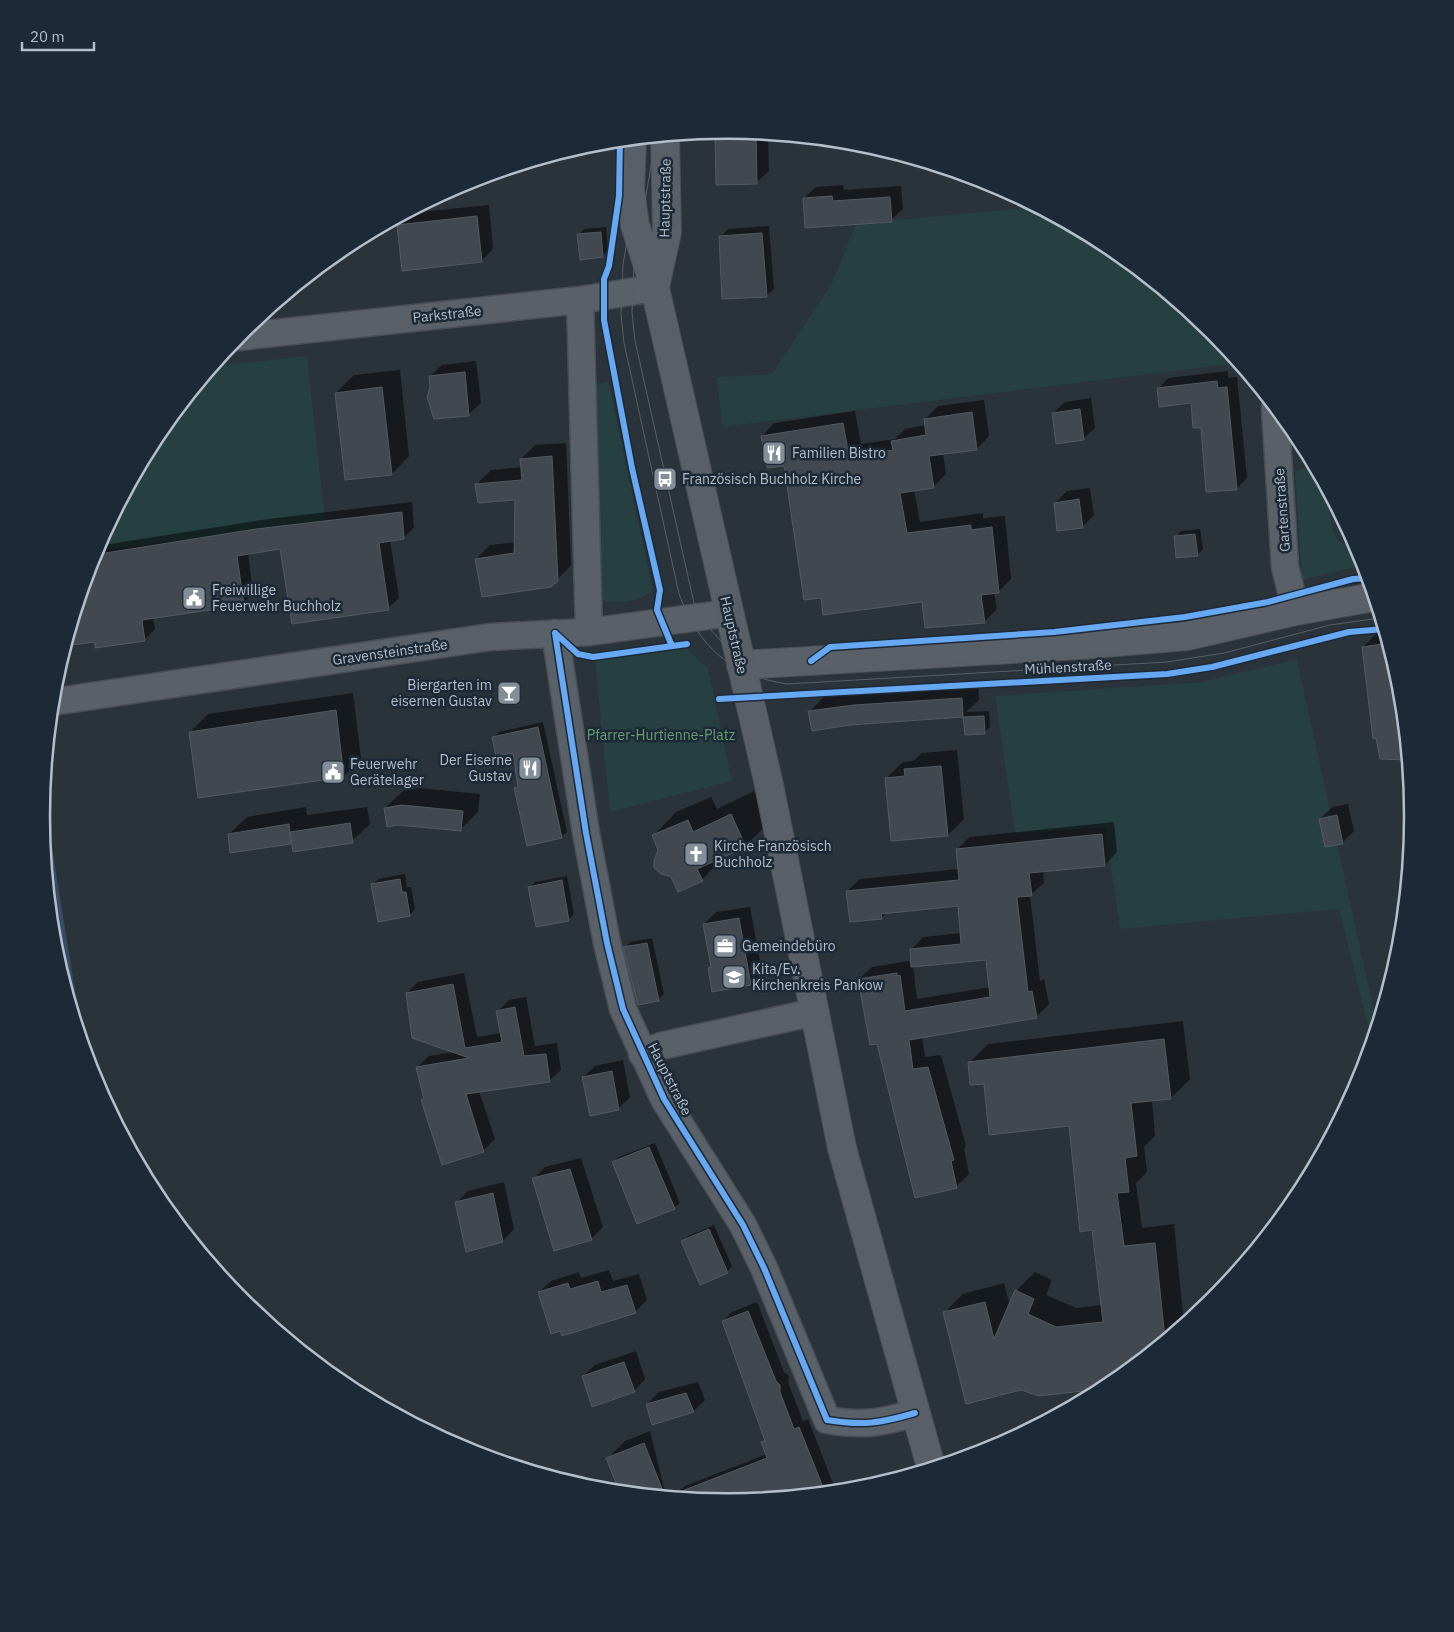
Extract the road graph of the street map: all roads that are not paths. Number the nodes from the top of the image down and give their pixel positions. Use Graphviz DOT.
graph roads {
  1 [pos="665,142"];
  2 [pos="632,146"];
  3 [pos="655,288"];
  4 [pos="580,300"];
  5 [pos="249,336"];
  6 [pos="1276,420"];
  7 [pos="1368,598"];
  8 [pos="1296,611"];
  9 [pos="728,613"];
  10 [pos="589,632"];
  11 [pos="555,633"];
  12 [pos="741,665"];
  13 [pos="60,701"];
  14 [pos="815,1012"];
  15 [pos="642,1054"];
  16 [pos="915,1413"];
  17 [pos="929,1462"];
  1 -- 3 [label="main road, Hauptstraße"];
  2 -- 3 [label="main road, Hauptstraße"];
  3 -- 4 [label="street, Parkstraße"];
  3 -- 9 [label="main road, Hauptstraße"];
  4 -- 5 [label="street, Parkstraße"];
  4 -- 10 [label="street"];
  6 -- 8 [label="street, Gartenstraße"];
  7 -- 8 [label="street, Mühlenstraße"];
  8 -- 12 [label="street, Mühlenstraße"];
  9 -- 10 [label="street, Gravensteinstraße"];
  9 -- 12 [label="main road, Hauptstraße"];
  10 -- 11 [label="street, Gravensteinstraße"];
  11 -- 13 [label="street, Gravensteinstraße"];
  11 -- 15 [label="street, Hauptstraße"];
  12 -- 14 [label="main road, Hauptstraße"];
  14 -- 15 [label="street, Hauptstraße"];
  14 -- 16 [label="main road, Hauptstraße"];
  15 -- 16 [label="street, Hauptstraße"];
  16 -- 17 [label="main road, Hauptstraße"];
}
